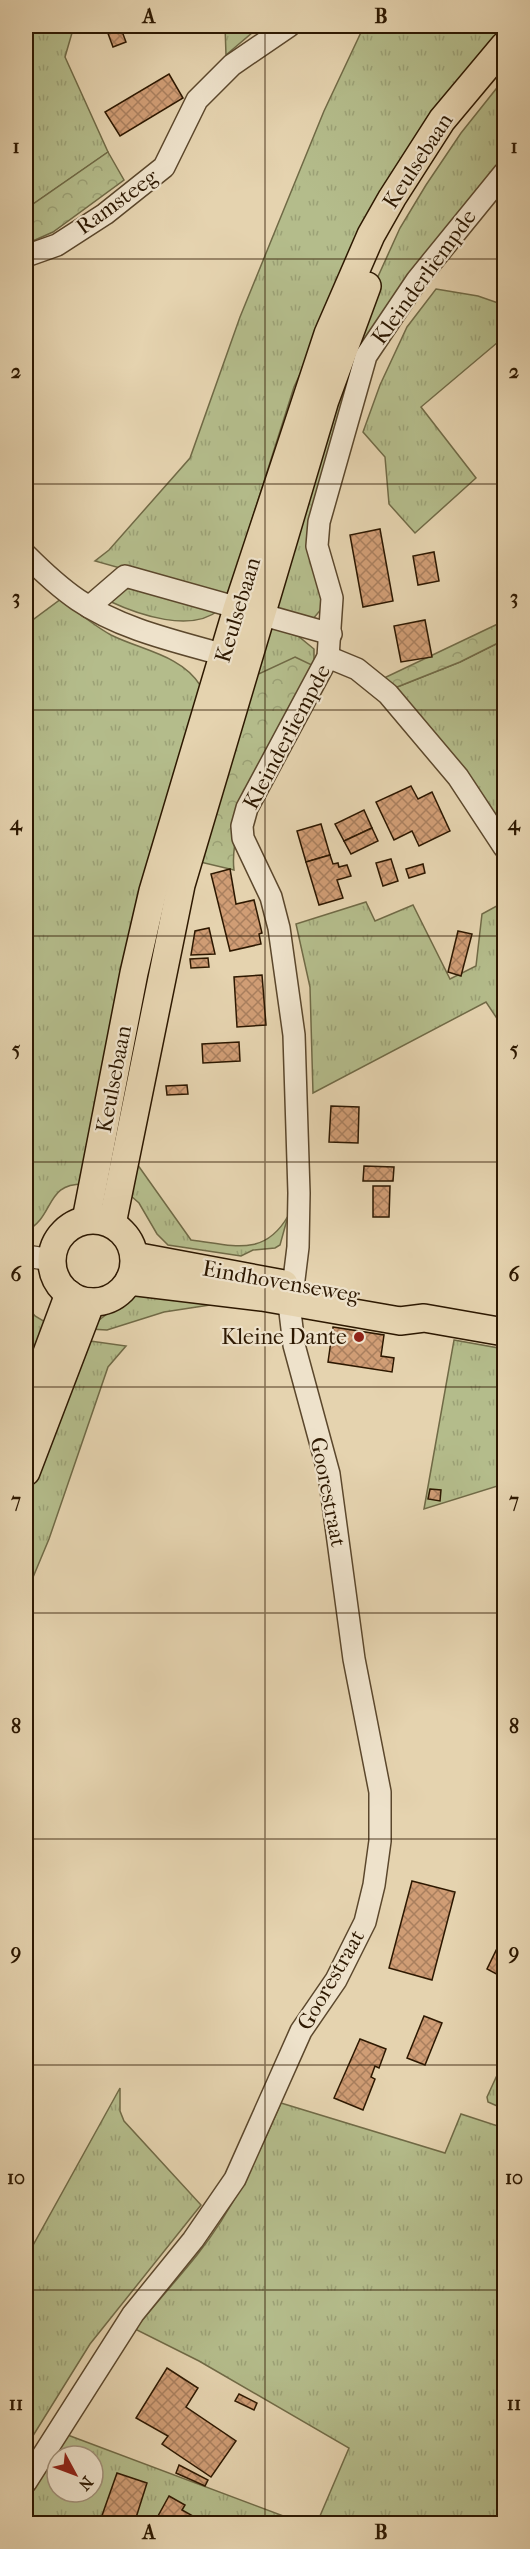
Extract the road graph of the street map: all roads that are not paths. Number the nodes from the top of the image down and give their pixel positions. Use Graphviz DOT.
graph roads {
  1 [pos="289,26"];
  2 [pos="504,46"];
  3 [pos="504,70"];
  4 [pos="504,172"];
  5 [pos="26,256"];
  6 [pos="26,555"];
  7 [pos="89,607"];
  8 [pos="249,612"];
  9 [pos="332,634"];
  10 [pos="328,657"];
  11 [pos="236,659"];
  12 [pos="504,848"];
  13 [pos="86,1220"];
  14 [pos="112,1224"];
  15 [pos="26,1256"];
  16 [pos="52,1260"];
  17 [pos="132,1269"];
  18 [pos="292,1294"];
  19 [pos="80,1298"];
  20 [pos="504,1332"];
  21 [pos="26,1409"];
  22 [pos="26,1472"];
  23 [pos="26,2482"];
  1 -- 5 [label="street, Ramsteeg"];
  2 -- 8 [label="main road, Keulsebaan"];
  3 -- 8 [label="main road, Keulsebaan"];
  4 -- 9 [label="street, Kleinderliempde"];
  6 -- 7 [label="street"];
  7 -- 8 [label="street"];
  7 -- 11 [label="street"];
  8 -- 9 [label="street"];
  8 -- 11 [label="main road, Keulsebaan"];
  9 -- 10 [label="street, Kleinderliempde"];
  10 -- 12 [label="street, Kleinderliempde"];
  10 -- 18 [label="street, Kleinderliempde"];
  11 -- 13 [label="main road, Keulsebaan"];
  11 -- 14 [label="main road, Keulsebaan"];
  13 -- 14 [label="main road"];
  13 -- 16 [label="main road"];
  14 -- 17 [label="main road"];
  15 -- 16 [label="street"];
  16 -- 19 [label="main road"];
  17 -- 18 [label="main road, Eindhovenseweg"];
  17 -- 19 [label="main road"];
  18 -- 20 [label="main road, Eindhovenseweg"];
  18 -- 23 [label="street, Goorestraat"];
  19 -- 21 [label="main road"];
  19 -- 22 [label="main road"];
}
